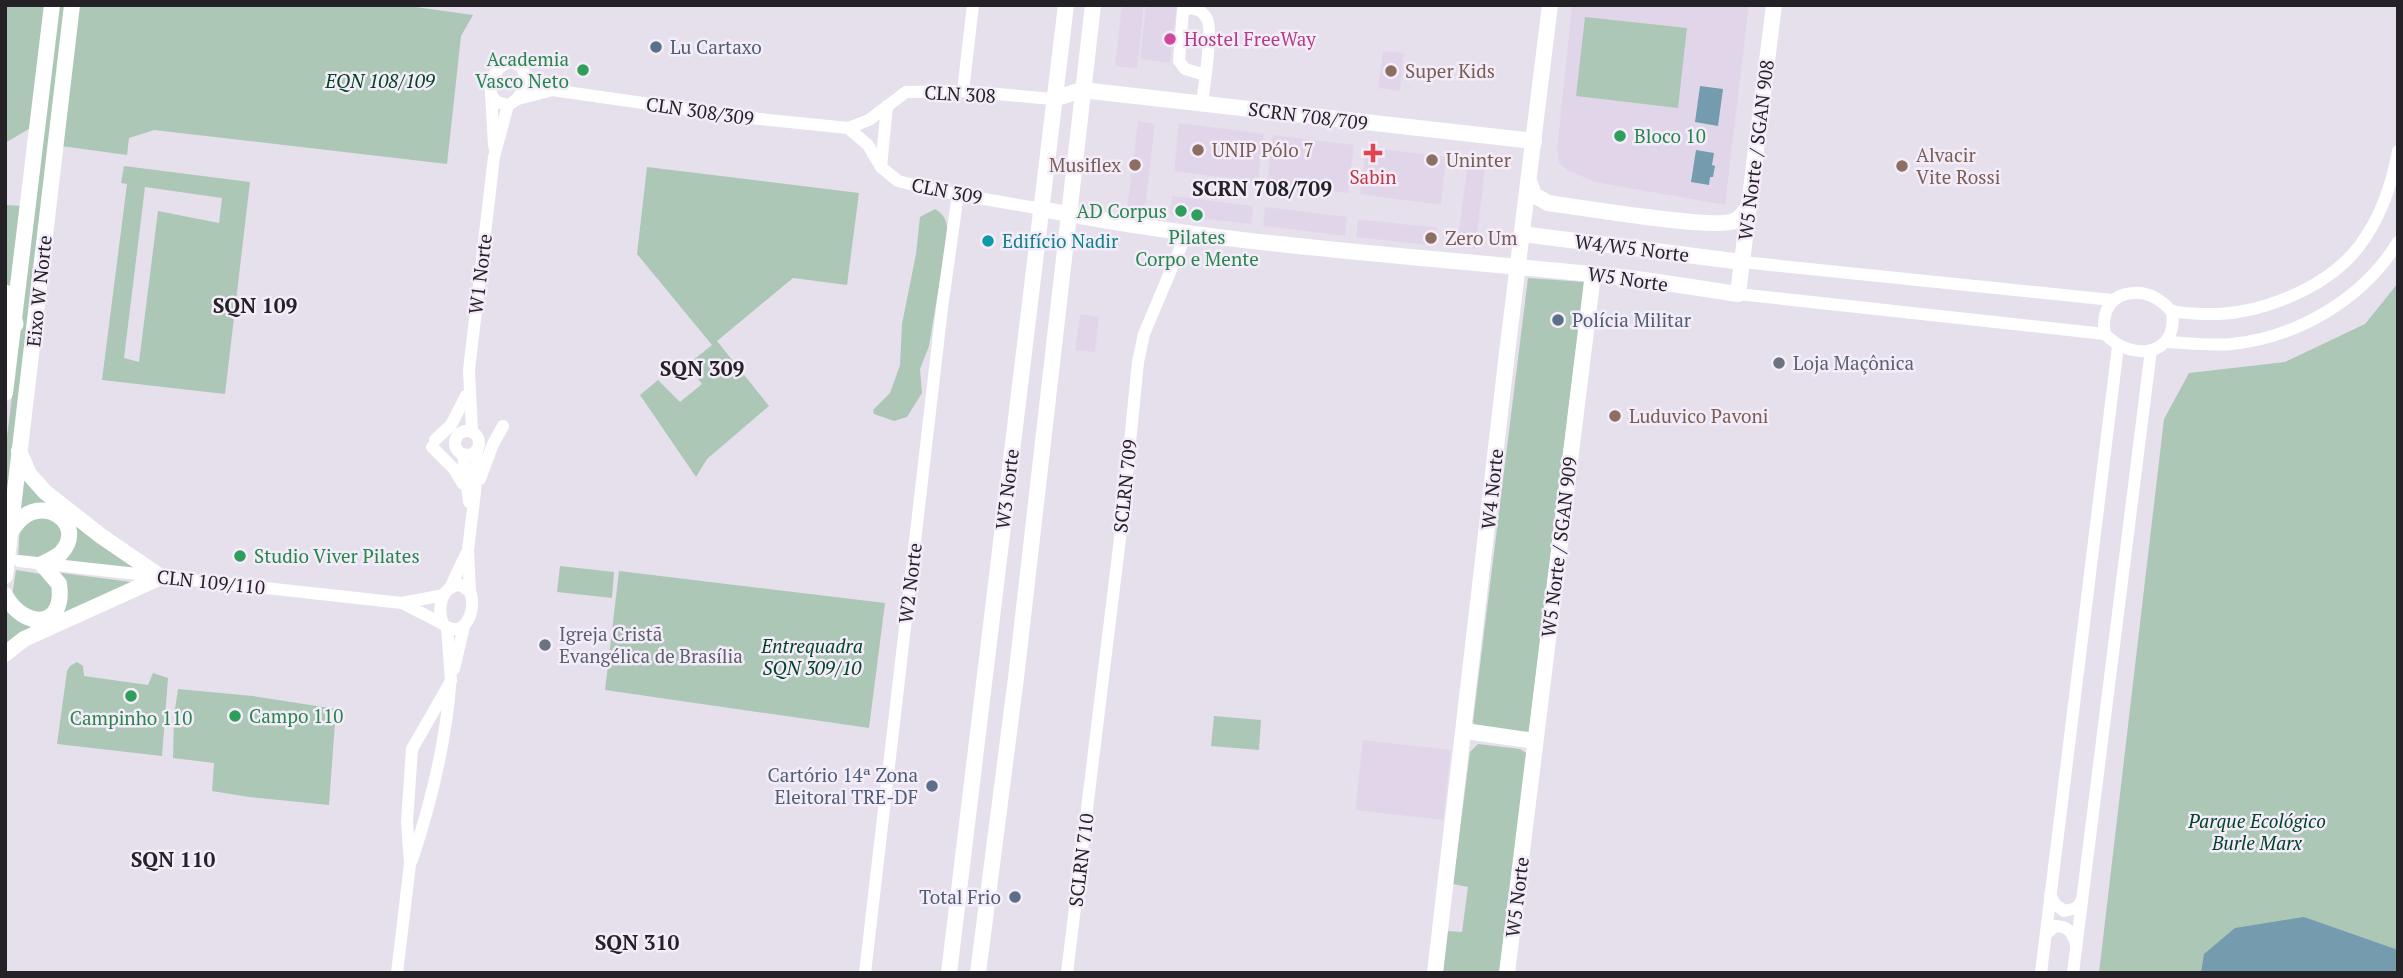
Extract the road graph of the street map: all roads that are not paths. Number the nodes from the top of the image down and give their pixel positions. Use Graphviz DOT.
graph roads {
  1 [pos="52,5"];
  2 [pos="72,5"];
  3 [pos="973,5"];
  4 [pos="1550,5"];
  5 [pos="1774,5"];
  6 [pos="1066,6"];
  7 [pos="1183,7"];
  8 [pos="1091,9"];
  9 [pos="1205,75"];
  10 [pos="526,77"];
  11 [pos="491,88"];
  12 [pos="552,90"];
  13 [pos="1083,90"];
  14 [pos="963,91"];
  15 [pos="1053,99"];
  16 [pos="513,102"];
  17 [pos="1202,103"];
  18 [pos="887,106"];
  19 [pos="848,128"];
  20 [pos="1534,141"];
  21 [pos="2398,150"];
  22 [pos="494,157"];
  23 [pos="881,167"];
  24 [pos="1529,181"];
  25 [pos="958,194"];
  26 [pos="1749,206"];
  27 [pos="1042,209"];
  28 [pos="1068,214"];
  29 [pos="1187,232"];
  30 [pos="1522,234"];
  31 [pos="2398,242"];
  32 [pos="1035,254"];
  33 [pos="1742,262"];
  34 [pos="1518,267"];
  35 [pos="1593,274"];
  36 [pos="1062,287"];
  37 [pos="5,294"];
  38 [pos="1738,294"];
  39 [pos="2112,300"];
  40 [pos="1029,311"];
  41 [pos="2172,311"];
  42 [pos="1057,322"];
  43 [pos="13,324"];
  44 [pos="2105,334"];
  45 [pos="2167,342"];
  46 [pos="2118,346"];
  47 [pos="2151,350"];
  48 [pos="5,393"];
  49 [pos="467,394"];
  50 [pos="503,426"];
  51 [pos="466,432"];
  52 [pos="477,450"];
  53 [pos="19,451"];
  54 [pos="463,454"];
  55 [pos="471,491"];
  56 [pos="10,532"];
  57 [pos="468,550"];
  58 [pos="19,561"];
  59 [pos="42,565"];
  60 [pos="5,576"];
  61 [pos="161,577"];
  62 [pos="448,590"];
  63 [pos="470,592"];
  64 [pos="5,595"];
  65 [pos="402,603"];
  66 [pos="445,625"];
  67 [pos="464,626"];
  68 [pos="5,654"];
  69 [pos="451,681"];
  70 [pos="427,722"];
  71 [pos="1465,732"];
  72 [pos="446,733"];
  73 [pos="1535,741"];
  74 [pos="1095,748"];
  75 [pos="1526,821"];
  76 [pos="407,822"];
  77 [pos="424,825"];
  78 [pos="410,864"];
  79 [pos="2050,895"];
  80 [pos="2084,896"];
  81 [pos="2046,934"];
  82 [pos="2077,944"];
  83 [pos="397,973"];
  84 [pos="865,973"];
  85 [pos="949,973"];
  86 [pos="978,973"];
  87 [pos="1068,973"];
  88 [pos="1436,973"];
  89 [pos="1507,973"];
  90 [pos="2041,973"];
  91 [pos="2073,973"];
  1 -- 43 [label="main road, Eixo W Norte"];
  2 -- 53 [label="main road, Eixo W Norte"];
  3 -- 14 [label="street"];
  4 -- 20 [label="main road, W4 Norte"];
  5 -- 26 [label="main road, W5 Norte / SGAN 908"];
  6 -- 15 [label="main road, W3 Norte"];
  7 -- 9 [label="street"];
  7 -- 9 [label="street"];
  8 -- 13 [label="main road, W3 Norte"];
  9 -- 17 [label="street"];
  10 -- 11 [label="street"];
  10 -- 12 [label="street, CLN 308/309"];
  10 -- 16 [label="street"];
  11 -- 16 [label="street"];
  11 -- 22 [label="street, W1 Norte"];
  12 -- 16 [label="street, CLN 308/309"];
  12 -- 19 [label="street, CLN 308/309"];
  13 -- 15 [label="main road, CLN 308"];
  13 -- 17 [label="main road, SCRN 708/709"];
  13 -- 28 [label="main road, W3 Norte"];
  14 -- 15 [label="street, CLN 308"];
  14 -- 18 [label="street, CLN 308"];
  15 -- 27 [label="main road, W3 Norte"];
  16 -- 22 [label="street, W1 Norte"];
  17 -- 20 [label="main road, SCRN 708/709"];
  18 -- 19 [label="street, CLN 308"];
  18 -- 23 [label="street"];
  19 -- 23 [label="street, CLN 309"];
  20 -- 24 [label="main road, W4 Norte"];
  21 -- 41 [label="street"];
  22 -- 49 [label="street, W1 Norte"];
  23 -- 25 [label="street, CLN 309"];
  24 -- 26 [label="main road"];
  24 -- 30 [label="main road, W4 Norte"];
  25 -- 27 [label="street, CLN 309"];
  25 -- 84 [label="street, W2 Norte"];
  26 -- 33 [label="main road, W5 Norte / SGAN 908"];
  27 -- 28 [label="main road, CLN 309"];
  27 -- 32 [label="main road, W3 Norte"];
  28 -- 29 [label="main road"];
  28 -- 36 [label="main road, W3 Norte"];
  29 -- 34 [label="main road"];
  29 -- 74 [label="street, SCLRN 709"];
  30 -- 33 [label="main road, W4/W5 Norte"];
  30 -- 34 [label="main road, W4 Norte"];
  31 -- 45 [label="street"];
  32 -- 36 [label="main road"];
  32 -- 40 [label="main road, W3 Norte"];
  33 -- 38 [label="main road, W5 Norte / SGAN 908"];
  33 -- 39 [label="street"];
  34 -- 35 [label="main road, W5 Norte"];
  34 -- 71 [label="main road, W4 Norte"];
  35 -- 38 [label="main road, W5 Norte"];
  35 -- 73 [label="main road, W5 Norte / SGAN 909"];
  36 -- 42 [label="main road, W3 Norte"];
  37 -- 43 [label="highway"];
  38 -- 44 [label="street"];
  39 -- 41 [label="street"];
  39 -- 44 [label="street"];
  40 -- 42 [label="main road"];
  40 -- 85 [label="main road, W3 Norte"];
  41 -- 45 [label="street"];
  42 -- 86 [label="main road, W3 Norte"];
  43 -- 48 [label="main road, Eixo W Norte"];
  44 -- 46 [label="street"];
  45 -- 47 [label="street"];
  46 -- 47 [label="street"];
  46 -- 79 [label="street"];
  47 -- 80 [label="street"];
  49 -- 51 [label="street, W1 Norte"];
  49 -- 55 [label="street"];
  50 -- 55 [label="street"];
  51 -- 52 [label="street"];
  51 -- 54 [label="street"];
  52 -- 54 [label="street"];
  52 -- 55 [label="street"];
  53 -- 56 [label="main road, Eixo W Norte"];
  53 -- 61 [label="main road"];
  54 -- 55 [label="street"];
  55 -- 57 [label="street"];
  56 -- 59 [label="main road"];
  56 -- 60 [label="main road, Eixo W Norte"];
  57 -- 62 [label="street"];
  57 -- 63 [label="street"];
  58 -- 59 [label="street, CLN 109/110"];
  59 -- 61 [label="street, CLN 109/110"];
  59 -- 64 [label="main road"];
  61 -- 65 [label="street, CLN 109/110"];
  61 -- 68 [label="main road"];
  62 -- 63 [label="street"];
  62 -- 65 [label="street, CLN 109/110"];
  62 -- 66 [label="street"];
  63 -- 67 [label="street"];
  65 -- 66 [label="street, CLN 109/110"];
  66 -- 67 [label="street"];
  66 -- 69 [label="street"];
  67 -- 69 [label="street"];
  69 -- 70 [label="street"];
  69 -- 72 [label="street"];
  70 -- 72 [label="street"];
  70 -- 76 [label="street"];
  71 -- 73 [label="main road"];
  71 -- 88 [label="main road, W4 Norte"];
  72 -- 77 [label="street"];
  73 -- 75 [label="main road, W5 Norte / SGAN 909"];
  74 -- 87 [label="street, SCLRN 710"];
  75 -- 89 [label="main road, W5 Norte"];
  76 -- 77 [label="street"];
  76 -- 78 [label="street"];
  77 -- 78 [label="street"];
  78 -- 83 [label="street"];
  79 -- 80 [label="street"];
  79 -- 81 [label="street"];
  80 -- 82 [label="street"];
  81 -- 82 [label="street"];
  81 -- 90 [label="street"];
  82 -- 91 [label="street"];
}
